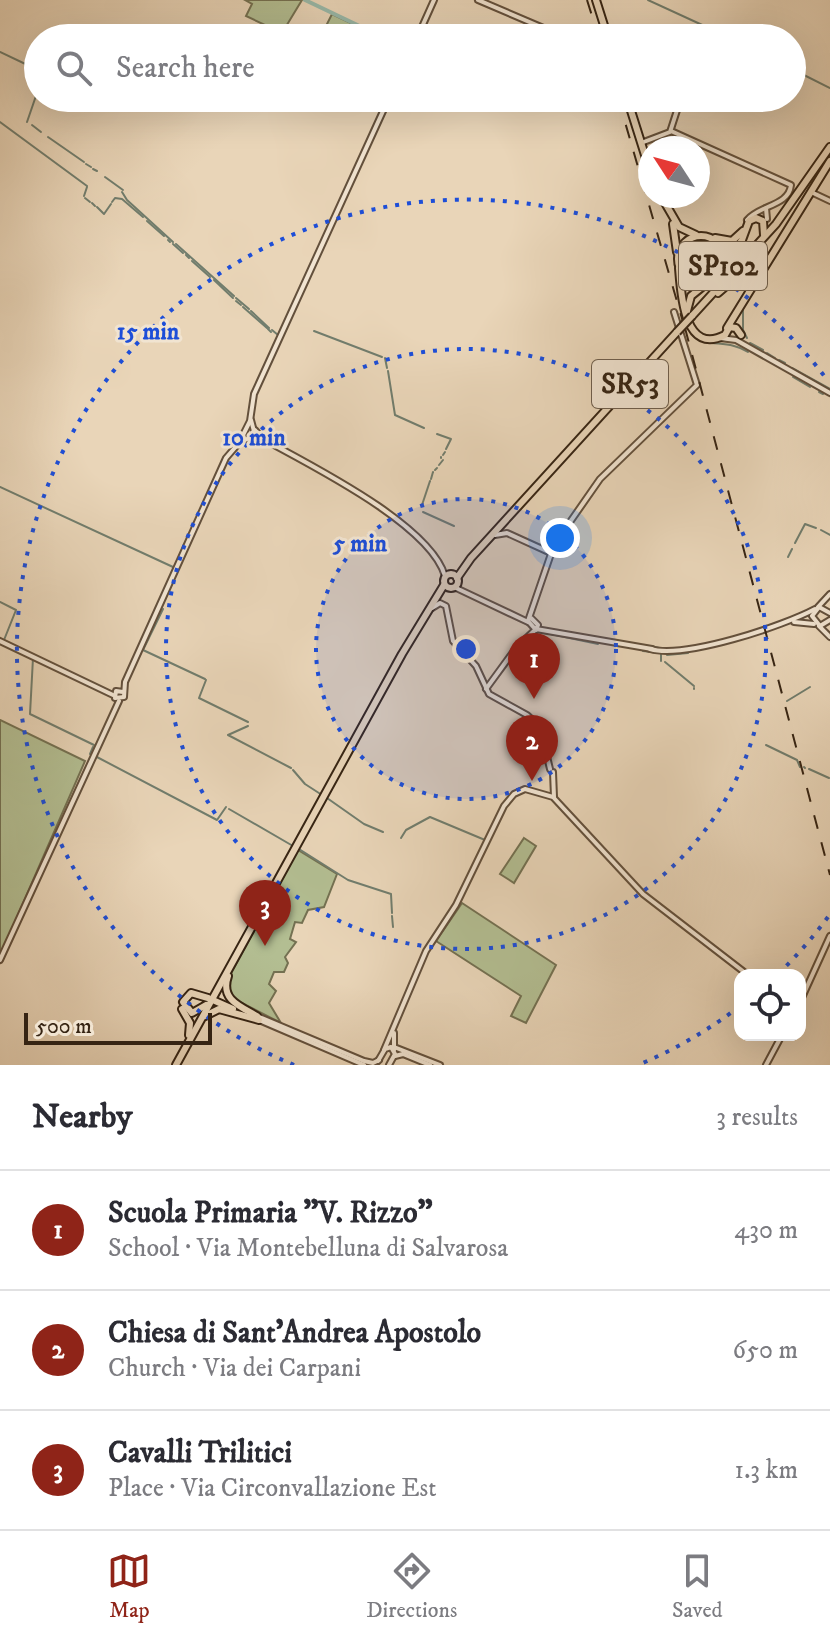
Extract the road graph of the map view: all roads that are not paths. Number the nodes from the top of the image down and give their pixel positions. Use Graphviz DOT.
graph roads {
  1 [pos="434,0"];
  2 [pos="478,0"];
  3 [pos="596,0"];
  4 [pos="423,24"];
  5 [pos="534,24"];
  6 [pos="604,24"];
  7 [pos="383,112"];
  8 [pos="631,112"];
  9 [pos="631,112"];
  10 [pos="677,112"];
  11 [pos="671,131"];
  12 [pos="639,136"];
  13 [pos="641,136"];
  14 [pos="660,136"];
  15 [pos="830,147"];
  16 [pos="830,161"];
  17 [pos="811,192"];
  18 [pos="795,198"];
  19 [pos="830,201"];
  20 [pos="772,205"];
  21 [pos="667,208"];
  22 [pos="671,216"];
  23 [pos="750,219"];
  24 [pos="767,219"];
  25 [pos="699,236"];
  26 [pos="711,238"];
  27 [pos="747,257"];
  28 [pos="679,262"];
  29 [pos="721,271"];
  30 [pos="762,271"];
  31 [pos="711,280"];
  32 [pos="741,307"];
  33 [pos="674,312"];
  34 [pos="691,316"];
  35 [pos="729,328"];
  36 [pos="717,338"];
  37 [pos="739,338"];
  38 [pos="830,393"];
  39 [pos="251,418"];
  40 [pos="246,427"];
  41 [pos="255,429"];
  42 [pos="243,433"];
  43 [pos="250,438"];
  44 [pos="263,439"];
  45 [pos="239,443"];
  46 [pos="516,509"];
  47 [pos="507,533"];
  48 [pos="481,547"];
  49 [pos="551,553"];
  50 [pos="451,581"];
  51 [pos="830,594"];
  52 [pos="816,609"];
  53 [pos="430,610"];
  54 [pos="830,613"];
  55 [pos="830,620"];
  56 [pos="533,622"];
  57 [pos="788,622"];
  58 [pos="817,625"];
  59 [pos="830,637"];
  60 [pos="0,641"];
  61 [pos="486,689"];
  62 [pos="118,694"];
  63 [pos="551,794"];
  64 [pos="438,932"];
  65 [pos="830,936"];
  66 [pos="240,948"];
  67 [pos="0,960"];
  68 [pos="740,969"];
  69 [pos="227,972"];
  70 [pos="806,989"];
  71 [pos="212,998"];
  72 [pos="258,1018"];
  73 [pos="779,1041"];
  74 [pos="394,1047"];
  75 [pos="184,1050"];
  76 [pos="384,1050"];
  77 [pos="393,1057"];
  78 [pos="378,1062"];
  79 [pos="177,1063"];
  80 [pos="364,1065"];
  81 [pos="389,1065"];
  82 [pos="430,1065"];
  83 [pos="440,1065"];
  84 [pos="766,1065"];
  1 -- 4 [label="street"];
  2 -- 5 [label="street"];
  3 -- 6 [label="main road"];
  7 -- 39 [label="street"];
  8 -- 13 [label="street"];
  9 -- 12 [label="main road"];
  10 -- 11 [label="street"];
  11 -- 14 [label="street"];
  11 -- 20 [label="street"];
  15 -- 18 [label="main road, SR53"];
  16 -- 17 [label="main road"];
  17 -- 19 [label="street"];
  17 -- 30 [label="main road"];
  18 -- 24 [label="main road"];
  18 -- 27 [label="main road, SR53"];
  20 -- 23 [label="street"];
  20 -- 24 [label="street"];
  21 -- 22 [label="main road, SP102"];
  22 -- 25 [label="main road, SP102"];
  22 -- 28 [label="main road, SP102"];
  23 -- 24 [label="main road"];
  23 -- 26 [label="main road"];
  23 -- 27 [label="main road"];
  23 -- 29 [label="main road"];
  25 -- 26 [label="main road, SP102"];
  25 -- 28 [label="main road, SP102"];
  26 -- 29 [label="main road, SP102"];
  27 -- 34 [label="main road, SR53"];
  28 -- 31 [label="main road, SP102"];
  28 -- 34 [label="main road"];
  29 -- 31 [label="main road, SP102"];
  30 -- 32 [label="main road"];
  30 -- 34 [label="main road"];
  31 -- 34 [label="main road"];
  32 -- 35 [label="main road"];
  32 -- 37 [label="main road"];
  33 -- 49 [label="street"];
  34 -- 36 [label="main road"];
  34 -- 46 [label="main road, SR53, bridge"];
  35 -- 36 [label="main road"];
  35 -- 37 [label="main road"];
  36 -- 37 [label="street"];
  37 -- 38 [label="street"];
  39 -- 40 [label="street"];
  39 -- 41 [label="street"];
  40 -- 41 [label="street"];
  40 -- 42 [label="street"];
  41 -- 43 [label="street"];
  41 -- 44 [label="street"];
  42 -- 43 [label="street"];
  42 -- 45 [label="street"];
  43 -- 44 [label="street"];
  43 -- 45 [label="street"];
  44 -- 50 [label="street"];
  45 -- 62 [label="street"];
  46 -- 47 [label="street"];
  46 -- 48 [label="main road, SR53"];
  47 -- 48 [label="street"];
  47 -- 49 [label="street"];
  48 -- 50 [label="main road"];
  49 -- 56 [label="street"];
  50 -- 53 [label="main road"];
  50 -- 56 [label="street"];
  51 -- 52 [label="street"];
  52 -- 54 [label="street"];
  52 -- 57 [label="street"];
  52 -- 58 [label="street"];
  53 -- 61 [label="street"];
  53 -- 66 [label="main road"];
  55 -- 58 [label="street"];
  56 -- 57 [label="street"];
  56 -- 61 [label="street"];
  57 -- 58 [label="street"];
  58 -- 59 [label="street"];
  60 -- 62 [label="street"];
  61 -- 63 [label="street"];
  62 -- 67 [label="street"];
  63 -- 64 [label="street"];
  63 -- 68 [label="street"];
  64 -- 74 [label="street"];
  64 -- 76 [label="street"];
  65 -- 70 [label="street"];
  66 -- 69 [label="main road"];
  66 -- 72 [label="main road"];
  69 -- 71 [label="main road"];
  69 -- 75 [label="main road"];
  71 -- 72 [label="main road"];
  71 -- 79 [label="main road"];
  72 -- 75 [label="main road"];
  72 -- 78 [label="street"];
  72 -- 80 [label="street"];
  73 -- 84 [label="street"];
  74 -- 76 [label="street"];
  74 -- 77 [label="street"];
  74 -- 83 [label="street"];
  75 -- 79 [label="main road"];
  76 -- 78 [label="street"];
  77 -- 81 [label="street"];
  77 -- 82 [label="street"];
}
